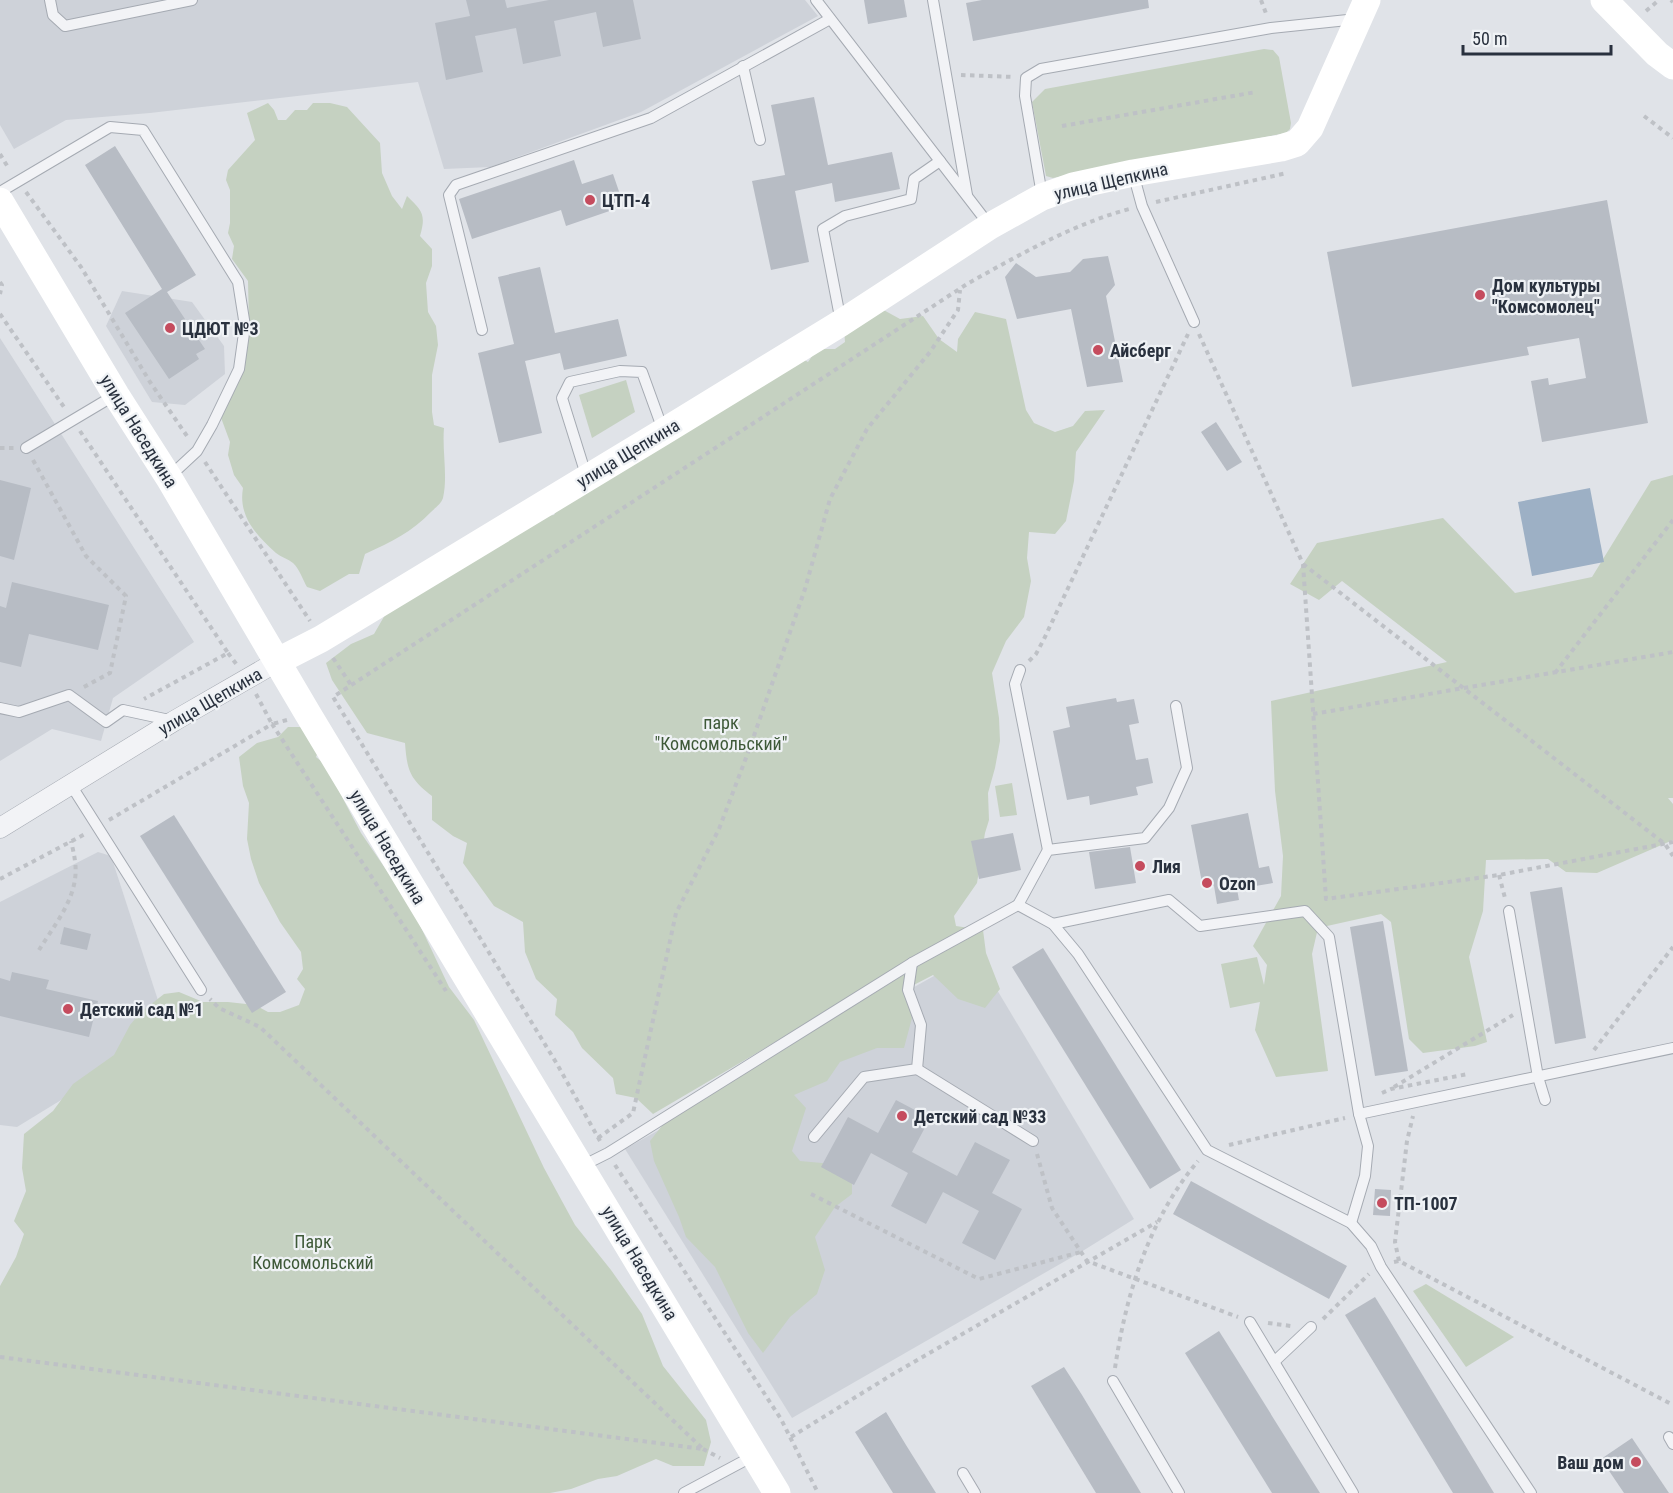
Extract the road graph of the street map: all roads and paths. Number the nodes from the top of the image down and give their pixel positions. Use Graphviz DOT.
graph roads {
  1 [pos="50,0"];
  2 [pos="192,0"];
  3 [pos="816,0"];
  4 [pos="933,0"];
  5 [pos="1604,0"];
  6 [pos="1364,9"];
  7 [pos="830,19"];
  8 [pos="743,66"];
  9 [pos="1673,66"];
  10 [pos="945,75"];
  11 [pos="1026,78"];
  12 [pos="1256,92"];
  13 [pos="1644,116"];
  14 [pos="1062,126"];
  15 [pos="1673,138"];
  16 [pos="760,140"];
  17 [pos="0,154"];
  18 [pos="1284,160"];
  19 [pos="940,162"];
  20 [pos="1133,173"];
  21 [pos="19,181"];
  22 [pos="0,192"];
  23 [pos="1042,197"];
  24 [pos="968,198"];
  25 [pos="0,201"];
  26 [pos="1142,206"];
  27 [pos="990,226"];
  28 [pos="0,282"];
  29 [pos="960,289"];
  30 [pos="0,294"];
  31 [pos="0,314"];
  32 [pos="1194,322"];
  33 [pos="841,323"];
  34 [pos="482,330"];
  35 [pos="116,395"];
  36 [pos="72,419"];
  37 [pos="663,432"];
  38 [pos="0,448"];
  39 [pos="27,448"];
  40 [pos="197,451"];
  41 [pos="168,478"];
  42 [pos="587,478"];
  43 [pos="1673,520"];
  44 [pos="1303,564"];
  45 [pos="321,639"];
  46 [pos="1673,652"];
  47 [pos="1036,654"];
  48 [pos="278,661"];
  49 [pos="1020,670"];
  50 [pos="1554,673"];
  51 [pos="351,685"];
  52 [pos="1463,688"];
  53 [pos="69,695"];
  54 [pos="1176,706"];
  55 [pos="0,708"];
  56 [pos="123,710"];
  57 [pos="1313,714"];
  58 [pos="174,721"];
  59 [pos="71,785"];
  60 [pos="97,827"];
  61 [pos="0,828"];
  62 [pos="71,841"];
  63 [pos="1673,842"];
  64 [pos="1665,844"];
  65 [pos="1048,850"];
  66 [pos="1673,856"];
  67 [pos="1499,875"];
  68 [pos="0,879"];
  69 [pos="1018,905"];
  70 [pos="1509,911"];
  71 [pos="1053,924"];
  72 [pos="1673,947"];
  73 [pos="39,951"];
  74 [pos="912,963"];
  75 [pos="201,990"];
  76 [pos="447,994"];
  77 [pos="1526,1007"];
  78 [pos="1673,1048"];
  79 [pos="1592,1053"];
  80 [pos="917,1069"];
  81 [pos="1538,1077"];
  82 [pos="1391,1089"];
  83 [pos="1545,1100"];
  84 [pos="1416,1102"];
  85 [pos="1359,1114"];
  86 [pos="814,1137"];
  87 [pos="598,1138"];
  88 [pos="1033,1142"];
  89 [pos="1207,1150"];
  90 [pos="608,1153"];
  91 [pos="582,1166"];
  92 [pos="811,1194"];
  93 [pos="1157,1222"];
  94 [pos="1351,1223"];
  95 [pos="1081,1252"];
  96 [pos="1087,1261"];
  97 [pos="1399,1261"];
  98 [pos="1381,1267"];
  99 [pos="1134,1279"];
  100 [pos="1330,1313"];
  101 [pos="1250,1322"];
  102 [pos="1311,1327"];
  103 [pos="0,1357"];
  104 [pos="1275,1361"];
  105 [pos="1113,1381"];
  106 [pos="1673,1404"];
  107 [pos="790,1437"];
  108 [pos="755,1455"];
  109 [pos="963,1473"];
  110 [pos="684,1493"];
  111 [pos="777,1493"];
  112 [pos="818,1493"];
  113 [pos="975,1493"];
  114 [pos="1179,1493"];
  115 [pos="1353,1493"];
  116 [pos="1531,1493"];
  1 -- 2 [label="lane"];
  3 -- 7 [label="lane"];
  4 -- 10 [label="lane"];
  5 -- 9 [label="main road"];
  6 -- 11 [label="lane"];
  6 -- 18 [label="main road"];
  7 -- 8 [label="lane"];
  7 -- 19 [label="lane"];
  8 -- 16 [label="lane"];
  8 -- 34 [label="lane"];
  10 -- 11 [label="path"];
  10 -- 24 [label="lane"];
  11 -- 23 [label="lane"];
  12 -- 14 [label="path"];
  13 -- 15 [label="path"];
  17 -- 21 [label="path"];
  18 -- 20 [label="main road, улица Щепкина"];
  18 -- 26 [label="path"];
  19 -- 24 [label="lane"];
  19 -- 33 [label="lane"];
  20 -- 23 [label="main road, улица Щепкина"];
  20 -- 26 [label="lane"];
  21 -- 22 [label="lane"];
  21 -- 40 [label="path"];
  21 -- 40 [label="lane"];
  23 -- 27 [label="main road, улица Щепкина"];
  24 -- 27 [label="lane"];
  25 -- 35 [label="main road, улица Наседкина"];
  26 -- 29 [label="path"];
  26 -- 32 [label="lane"];
  27 -- 33 [label="main road, улица Щепкина"];
  28 -- 30 [label="path"];
  29 -- 51 [label="path"];
  29 -- 87 [label="path"];
  31 -- 36 [label="path"];
  32 -- 44 [label="path"];
  32 -- 47 [label="path"];
  33 -- 37 [label="main road, улица Щепкина"];
  35 -- 36 [label="lane"];
  35 -- 41 [label="main road, улица Наседкина"];
  36 -- 39 [label="lane"];
  36 -- 56 [label="path"];
  37 -- 42 [label="main road, улица Щепкина"];
  37 -- 42 [label="lane"];
  38 -- 39 [label="path"];
  39 -- 53 [label="path"];
  40 -- 41 [label="lane"];
  40 -- 45 [label="path"];
  41 -- 48 [label="main road, улица Наседкина"];
  42 -- 45 [label="main road, улица Щепкина"];
  43 -- 50 [label="path"];
  44 -- 52 [label="path"];
  44 -- 57 [label="path"];
  45 -- 48 [label="main road, улица Щепкина"];
  45 -- 51 [label="path"];
  46 -- 50 [label="path"];
  48 -- 58 [label="street, улица Щепкина"];
  48 -- 91 [label="main road, улица Наседкина"];
  49 -- 65 [label="lane"];
  50 -- 52 [label="path"];
  51 -- 87 [label="path"];
  52 -- 57 [label="path"];
  52 -- 64 [label="path"];
  53 -- 55 [label="lane"];
  53 -- 56 [label="lane"];
  54 -- 65 [label="lane"];
  56 -- 58 [label="lane"];
  57 -- 67 [label="path"];
  58 -- 59 [label="street, улица Щепкина"];
  59 -- 60 [label="lane"];
  59 -- 61 [label="street, улица Щепкина"];
  60 -- 62 [label="path"];
  60 -- 75 [label="lane"];
  60 -- 76 [label="path"];
  62 -- 68 [label="path"];
  62 -- 73 [label="path"];
  63 -- 64 [label="path"];
  64 -- 66 [label="path"];
  64 -- 67 [label="path"];
  65 -- 69 [label="lane"];
  67 -- 70 [label="path"];
  69 -- 71 [label="lane"];
  69 -- 74 [label="lane"];
  70 -- 77 [label="lane"];
  71 -- 85 [label="lane"];
  71 -- 89 [label="lane"];
  72 -- 79 [label="path"];
  74 -- 80 [label="lane"];
  74 -- 90 [label="lane"];
  75 -- 103 [label="path"];
  77 -- 81 [label="lane"];
  77 -- 82 [label="path"];
  78 -- 81 [label="lane"];
  80 -- 86 [label="lane"];
  80 -- 88 [label="lane"];
  81 -- 83 [label="lane"];
  81 -- 84 [label="lane"];
  84 -- 85 [label="lane"];
  84 -- 97 [label="path"];
  85 -- 89 [label="path"];
  85 -- 94 [label="lane"];
  87 -- 90 [label="path"];
  88 -- 95 [label="path"];
  89 -- 93 [label="path"];
  89 -- 94 [label="lane"];
  90 -- 91 [label="lane"];
  90 -- 107 [label="path"];
  91 -- 108 [label="main road, улица Наседкина"];
  92 -- 95 [label="path"];
  93 -- 96 [label="path"];
  93 -- 99 [label="path"];
  94 -- 98 [label="lane"];
  95 -- 96 [label="path"];
  96 -- 99 [label="path"];
  96 -- 107 [label="path"];
  97 -- 98 [label="path"];
  97 -- 106 [label="path"];
  98 -- 100 [label="path"];
  98 -- 116 [label="lane"];
  99 -- 101 [label="path"];
  99 -- 105 [label="path"];
  101 -- 102 [label="path"];
  101 -- 104 [label="lane"];
  102 -- 104 [label="lane"];
  104 -- 115 [label="lane"];
  105 -- 114 [label="lane"];
  107 -- 112 [label="path"];
  108 -- 110 [label="lane"];
  108 -- 111 [label="main road, улица Наседкина"];
  109 -- 113 [label="lane"];
}
